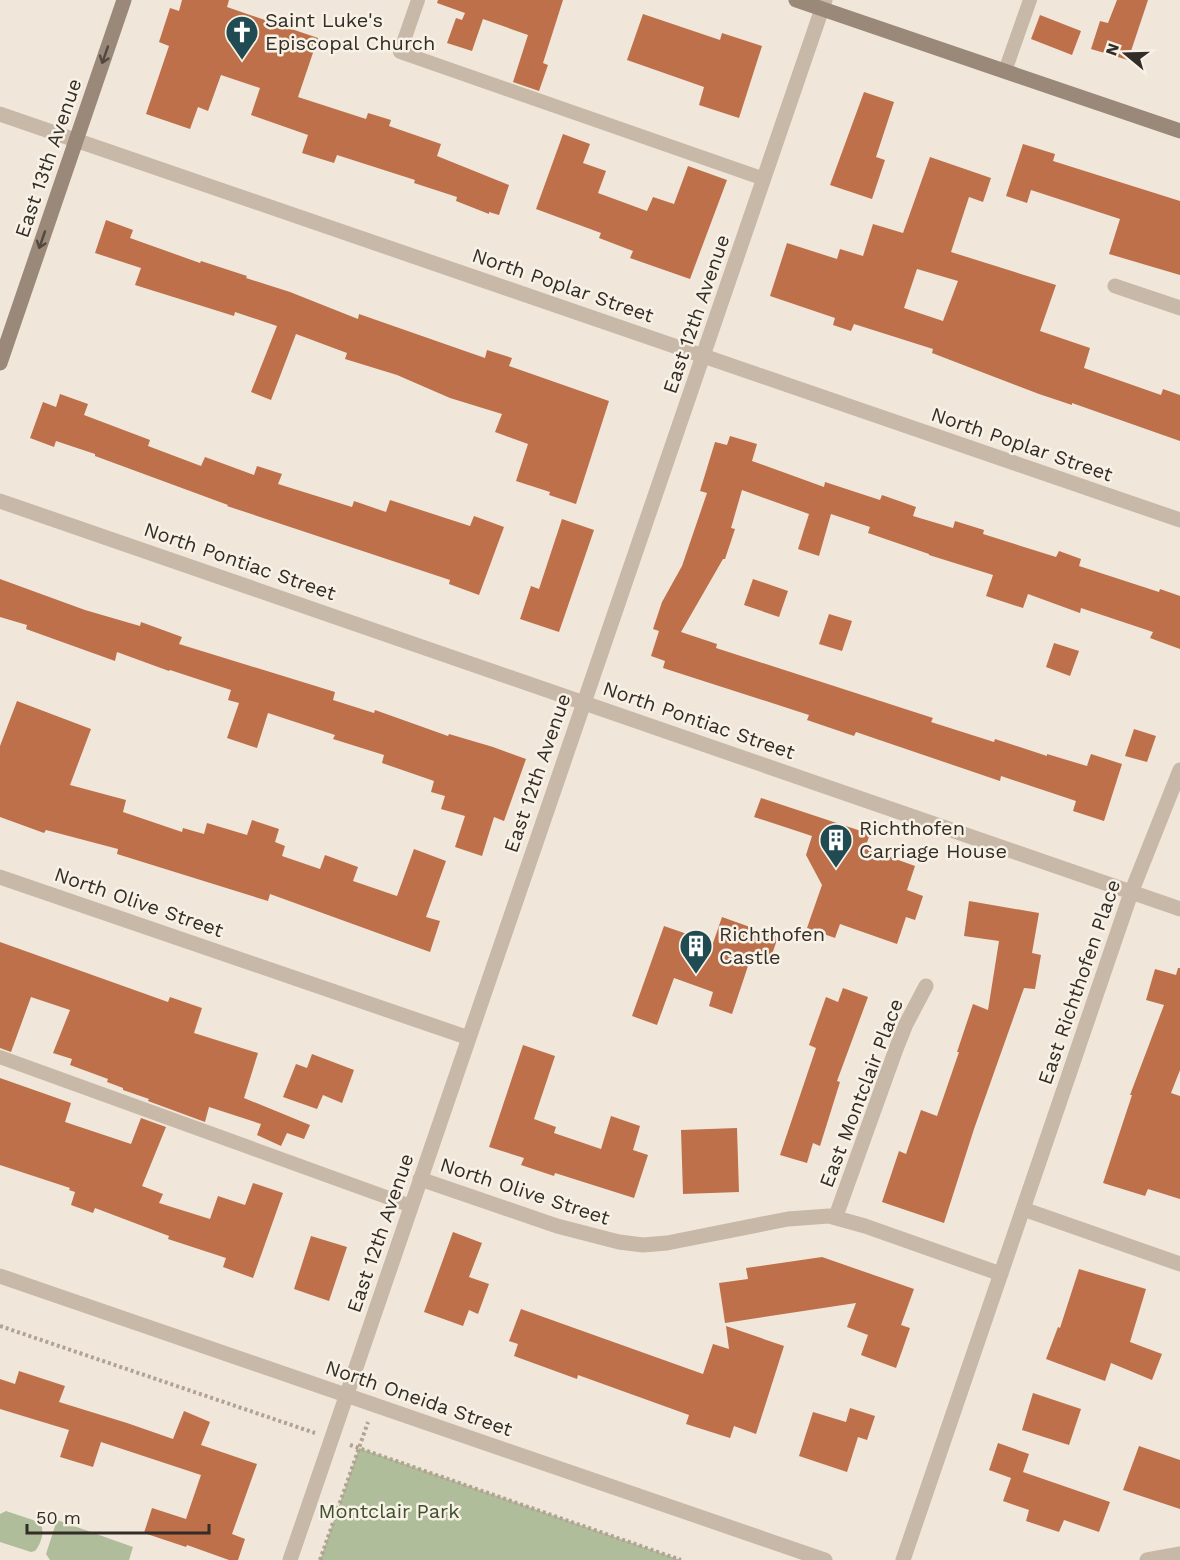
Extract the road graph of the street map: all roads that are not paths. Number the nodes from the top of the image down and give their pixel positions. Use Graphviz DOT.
graph roads {
  1 [pos="124,0"];
  2 [pos="418,0"];
  3 [pos="796,0"];
  4 [pos="1030,0"];
  5 [pos="824,5"];
  6 [pos="1005,72"];
  7 [pos="0,114"];
  8 [pos="1180,131"];
  9 [pos="76,141"];
  10 [pos="765,179"];
  11 [pos="1115,286"];
  12 [pos="1180,308"];
  13 [pos="704,356"];
  14 [pos="0,363"];
  15 [pos="0,501"];
  16 [pos="1180,520"];
  17 [pos="584,702"];
  18 [pos="1180,771"];
  19 [pos="0,877"];
  20 [pos="1131,893"];
  21 [pos="1180,909"];
  22 [pos="926,986"];
  23 [pos="469,1038"];
  24 [pos="0,1058"];
  25 [pos="420,1179"];
  26 [pos="411,1206"];
  27 [pos="1023,1209"];
  28 [pos="836,1216"];
  29 [pos="1180,1264"];
  30 [pos="1001,1274"];
  31 [pos="0,1276"];
  32 [pos="347,1395"];
  33 [pos="1180,1554"];
  34 [pos="290,1560"];
  35 [pos="825,1560"];
  36 [pos="903,1560"];
  37 [pos="1147,1560"];
  1 -- 9 [label="main road, East 13th Avenue, one-way"];
  2 -- 10 [label="lane"];
  3 -- 5 [label="main road"];
  4 -- 6 [label="lane"];
  5 -- 6 [label="main road"];
  5 -- 10 [label="street, East 12th Avenue"];
  6 -- 8 [label="main road"];
  7 -- 9 [label="street, North Poplar Street"];
  9 -- 13 [label="street, North Poplar Street"];
  9 -- 14 [label="main road, East 13th Avenue, one-way"];
  10 -- 13 [label="street, East 12th Avenue"];
  11 -- 12 [label="street"];
  13 -- 16 [label="street, North Poplar Street"];
  13 -- 17 [label="street, East 12th Avenue"];
  15 -- 17 [label="street, North Pontiac Street"];
  17 -- 20 [label="street, North Pontiac Street"];
  17 -- 23 [label="street, East 12th Avenue"];
  18 -- 20 [label="street, East Richthofen Place"];
  19 -- 23 [label="street, North Olive Street"];
  20 -- 21 [label="street, North Pontiac Street"];
  20 -- 27 [label="street, East Richthofen Place"];
  22 -- 28 [label="street, East Montclair Place"];
  23 -- 25 [label="street, East 12th Avenue"];
  24 -- 26 [label="lane"];
  25 -- 26 [label="street, East 12th Avenue"];
  25 -- 28 [label="street, North Olive Street"];
  26 -- 32 [label="street, East 12th Avenue"];
  27 -- 29 [label="street"];
  27 -- 30 [label="street, East Richthofen Place"];
  28 -- 30 [label="street, North Olive Street"];
  30 -- 36 [label="street"];
  31 -- 32 [label="street, North Oneida Street"];
  32 -- 34 [label="street, East 12th Avenue"];
  32 -- 35 [label="street, North Oneida Street"];
  33 -- 37 [label="street"];
}
